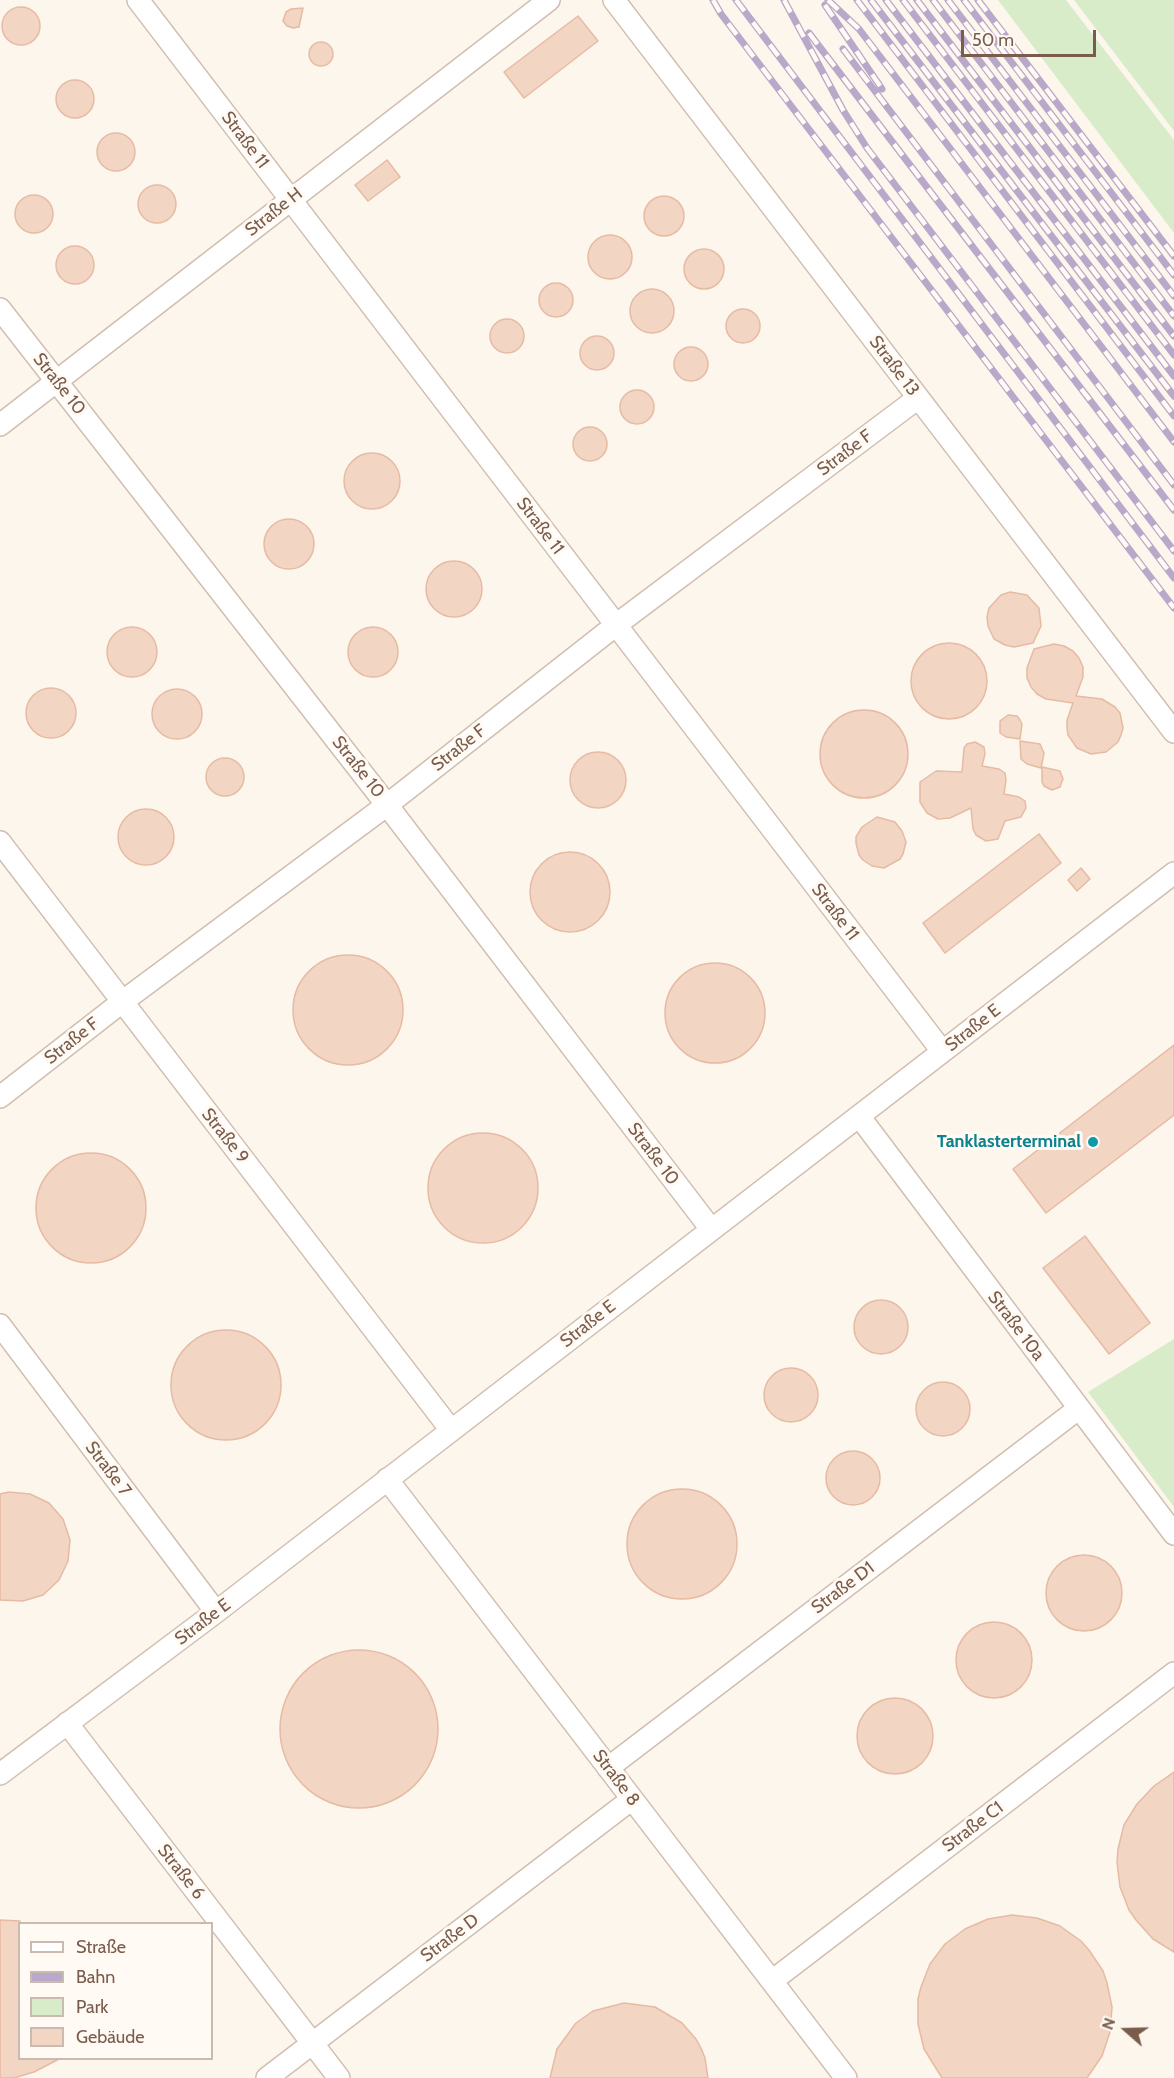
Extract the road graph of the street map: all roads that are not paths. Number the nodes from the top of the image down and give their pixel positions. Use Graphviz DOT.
graph roads {
  1 [pos="138,0"];
  2 [pos="549,0"];
  3 [pos="614,0"];
  4 [pos="291,200"];
  5 [pos="0,309"];
  6 [pos="56,381"];
  7 [pos="918,398"];
  8 [pos="0,425"];
  9 [pos="616,625"];
  10 [pos="1174,732"];
  11 [pos="387,805"];
  12 [pos="0,842"];
  13 [pos="1174,873"];
  14 [pos="122,1002"];
  15 [pos="942,1051"];
  16 [pos="0,1097"];
  17 [pos="859,1116"];
  18 [pos="711,1229"];
  19 [pos="0,1325"];
  20 [pos="1078,1409"];
  21 [pos="451,1430"];
  22 [pos="387,1479"];
  23 [pos="1174,1534"];
  24 [pos="216,1612"];
  25 [pos="1174,1673"];
  26 [pos="67,1723"];
  27 [pos="608,1768"];
  28 [pos="0,1774"];
  29 [pos="632,1799"];
  30 [pos="772,1981"];
  31 [pos="313,2043"];
  32 [pos="267,2078"];
  33 [pos="339,2078"];
  34 [pos="846,2078"];
  1 -- 4 [label="lane, Straße 11"];
  2 -- 4 [label="lane, Straße H"];
  3 -- 7 [label="lane, Straße 13"];
  4 -- 6 [label="lane, Straße H"];
  4 -- 9 [label="lane, Straße 11"];
  5 -- 6 [label="lane, Straße 10"];
  6 -- 8 [label="lane, Straße H"];
  6 -- 11 [label="lane, Straße 10"];
  7 -- 9 [label="lane, Straße F"];
  7 -- 10 [label="lane, Straße 13"];
  9 -- 11 [label="lane, Straße F"];
  9 -- 15 [label="lane, Straße 11"];
  11 -- 14 [label="lane, Straße F"];
  11 -- 18 [label="lane, Straße 10"];
  12 -- 14 [label="lane, Straße 9"];
  13 -- 15 [label="lane, Straße E"];
  14 -- 16 [label="lane, Straße F"];
  14 -- 21 [label="lane, Straße 9"];
  15 -- 17 [label="lane, Straße E"];
  17 -- 18 [label="lane, Straße E"];
  17 -- 20 [label="lane, Straße 10a"];
  18 -- 21 [label="lane, Straße E"];
  19 -- 24 [label="lane, Straße 7"];
  20 -- 23 [label="lane, Straße 10a"];
  20 -- 27 [label="lane, Straße D1"];
  21 -- 22 [label="lane, Straße E"];
  22 -- 24 [label="lane, Straße E"];
  22 -- 27 [label="lane, Straße 8"];
  24 -- 26 [label="lane, Straße E"];
  25 -- 30 [label="lane, Straße C1"];
  26 -- 28 [label="lane, Straße E"];
  26 -- 31 [label="lane, Straße 6"];
  27 -- 29 [label="lane, Straße 8"];
  29 -- 30 [label="lane, Straße 8"];
  29 -- 31 [label="lane, Straße D"];
  30 -- 34 [label="lane, Straße 8"];
  31 -- 32 [label="lane, Straße D"];
  31 -- 33 [label="lane, Straße 6"];
}
